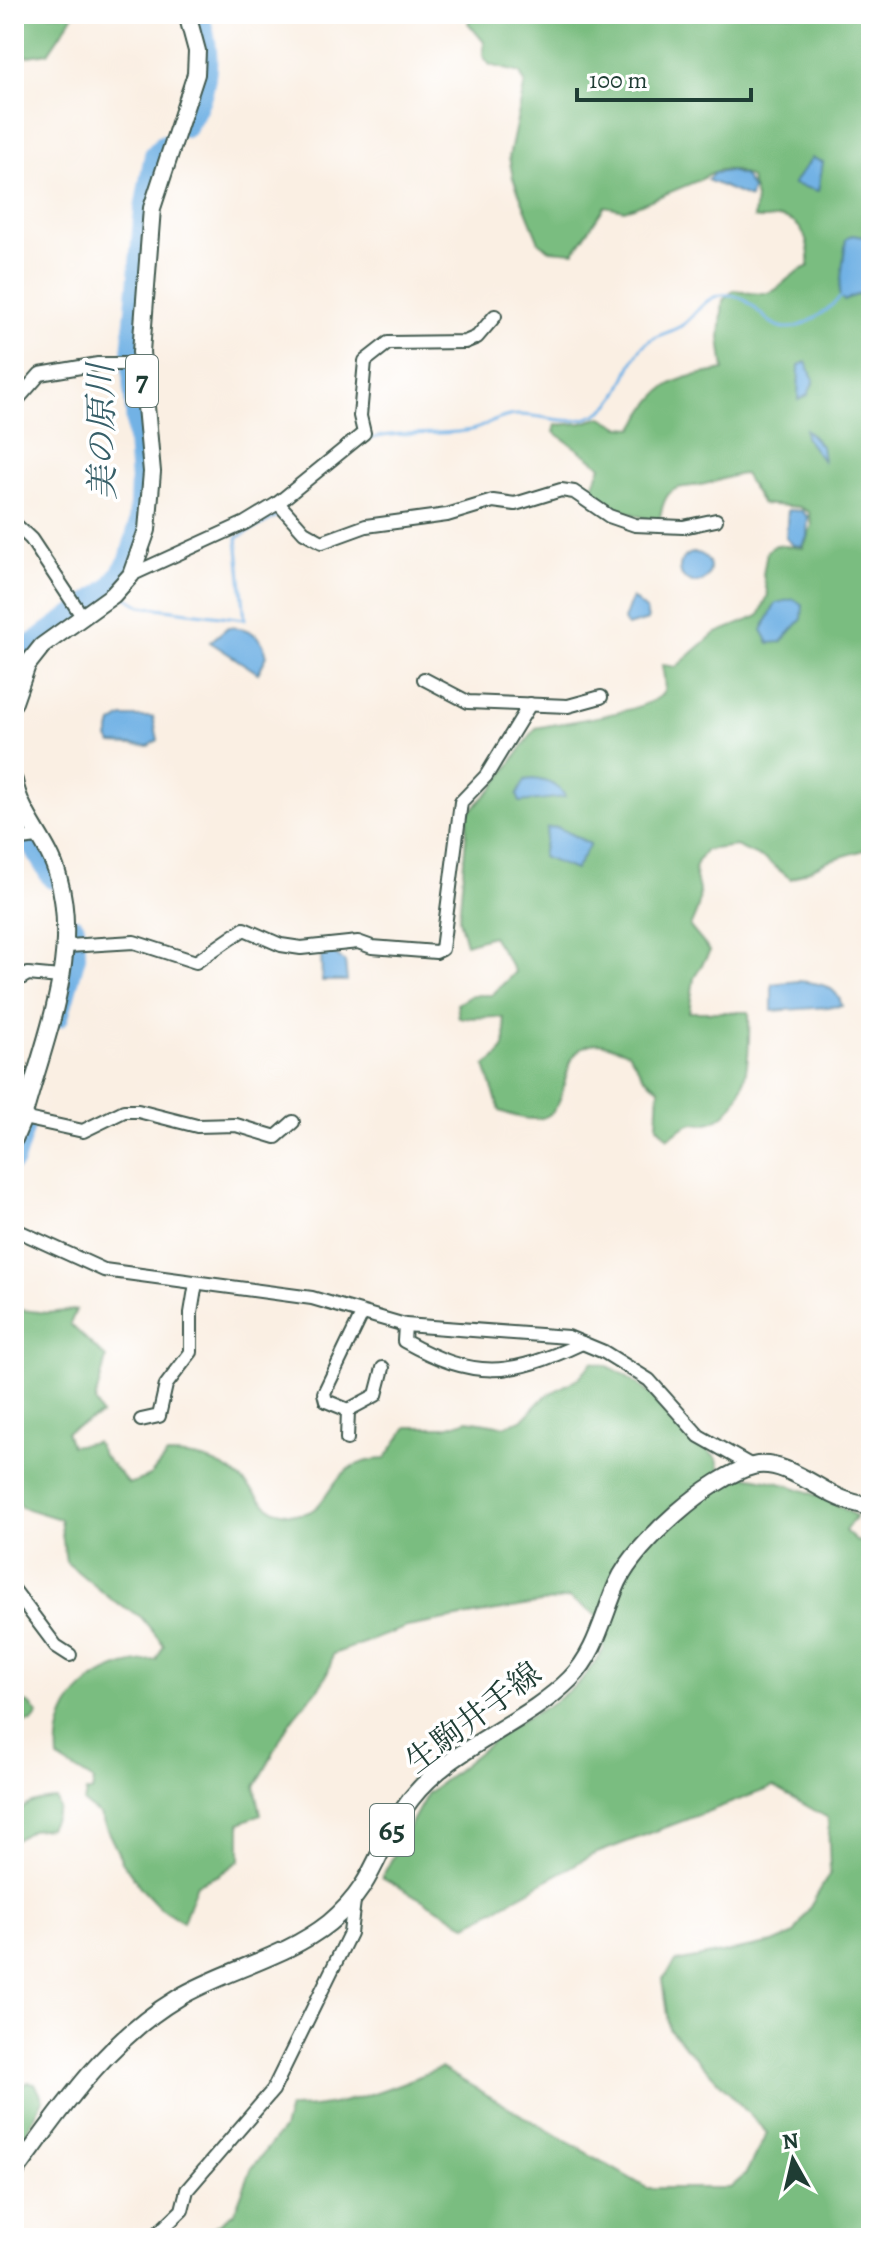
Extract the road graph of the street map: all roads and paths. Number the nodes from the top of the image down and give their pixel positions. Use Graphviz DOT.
graph roads {
  1 [pos="187,14"];
  2 [pos="495,316"];
  3 [pos="141,364"];
  4 [pos="14,399"];
  5 [pos="278,503"];
  6 [pos="716,520"];
  7 [pos="14,523"];
  8 [pos="131,575"];
  9 [pos="82,616"];
  10 [pos="424,679"];
  11 [pos="601,697"];
  12 [pos="14,702"];
  13 [pos="530,704"];
  14 [pos="14,781"];
  15 [pos="37,837"];
  16 [pos="14,840"];
  17 [pos="68,946"];
  18 [pos="60,977"];
  19 [pos="14,982"];
  20 [pos="23,1118"];
  21 [pos="293,1122"];
  22 [pos="14,1139"];
  23 [pos="14,1229"];
  24 [pos="196,1283"];
  25 [pos="362,1314"];
  26 [pos="405,1325"];
  27 [pos="582,1343"];
  28 [pos="383,1368"];
  29 [pos="348,1410"];
  30 [pos="141,1420"];
  31 [pos="347,1439"];
  32 [pos="752,1466"];
  33 [pos="871,1507"];
  34 [pos="14,1590"];
  35 [pos="70,1655"];
  36 [pos="354,1901"];
  37 [pos="14,2174"];
  38 [pos="153,2238"];
  1 -- 3 [label="main road, 7"];
  2 -- 5 [label="street"];
  3 -- 4 [label="street"];
  3 -- 8 [label="main road, 7"];
  5 -- 6 [label="street"];
  5 -- 8 [label="street"];
  7 -- 9 [label="street"];
  8 -- 9 [label="main road, 7"];
  9 -- 12 [label="main road, 7"];
  10 -- 13 [label="street"];
  11 -- 13 [label="street"];
  13 -- 17 [label="street"];
  14 -- 15 [label="main road"];
  15 -- 16 [label="street"];
  15 -- 17 [label="main road"];
  17 -- 18 [label="main road"];
  18 -- 19 [label="street"];
  18 -- 20 [label="main road"];
  20 -- 21 [label="street"];
  20 -- 22 [label="main road"];
  23 -- 24 [label="street"];
  24 -- 25 [label="street"];
  24 -- 30 [label="street"];
  25 -- 26 [label="street"];
  25 -- 29 [label="street"];
  26 -- 27 [label="street"];
  26 -- 27 [label="street"];
  27 -- 32 [label="street"];
  28 -- 29 [label="street"];
  29 -- 31 [label="street"];
  32 -- 33 [label="main road"];
  32 -- 36 [label="main road, 生駒井手線 / 65"];
  34 -- 35 [label="street"];
  36 -- 37 [label="main road, 生駒井手線 / 65"];
  36 -- 38 [label="street"];
}
